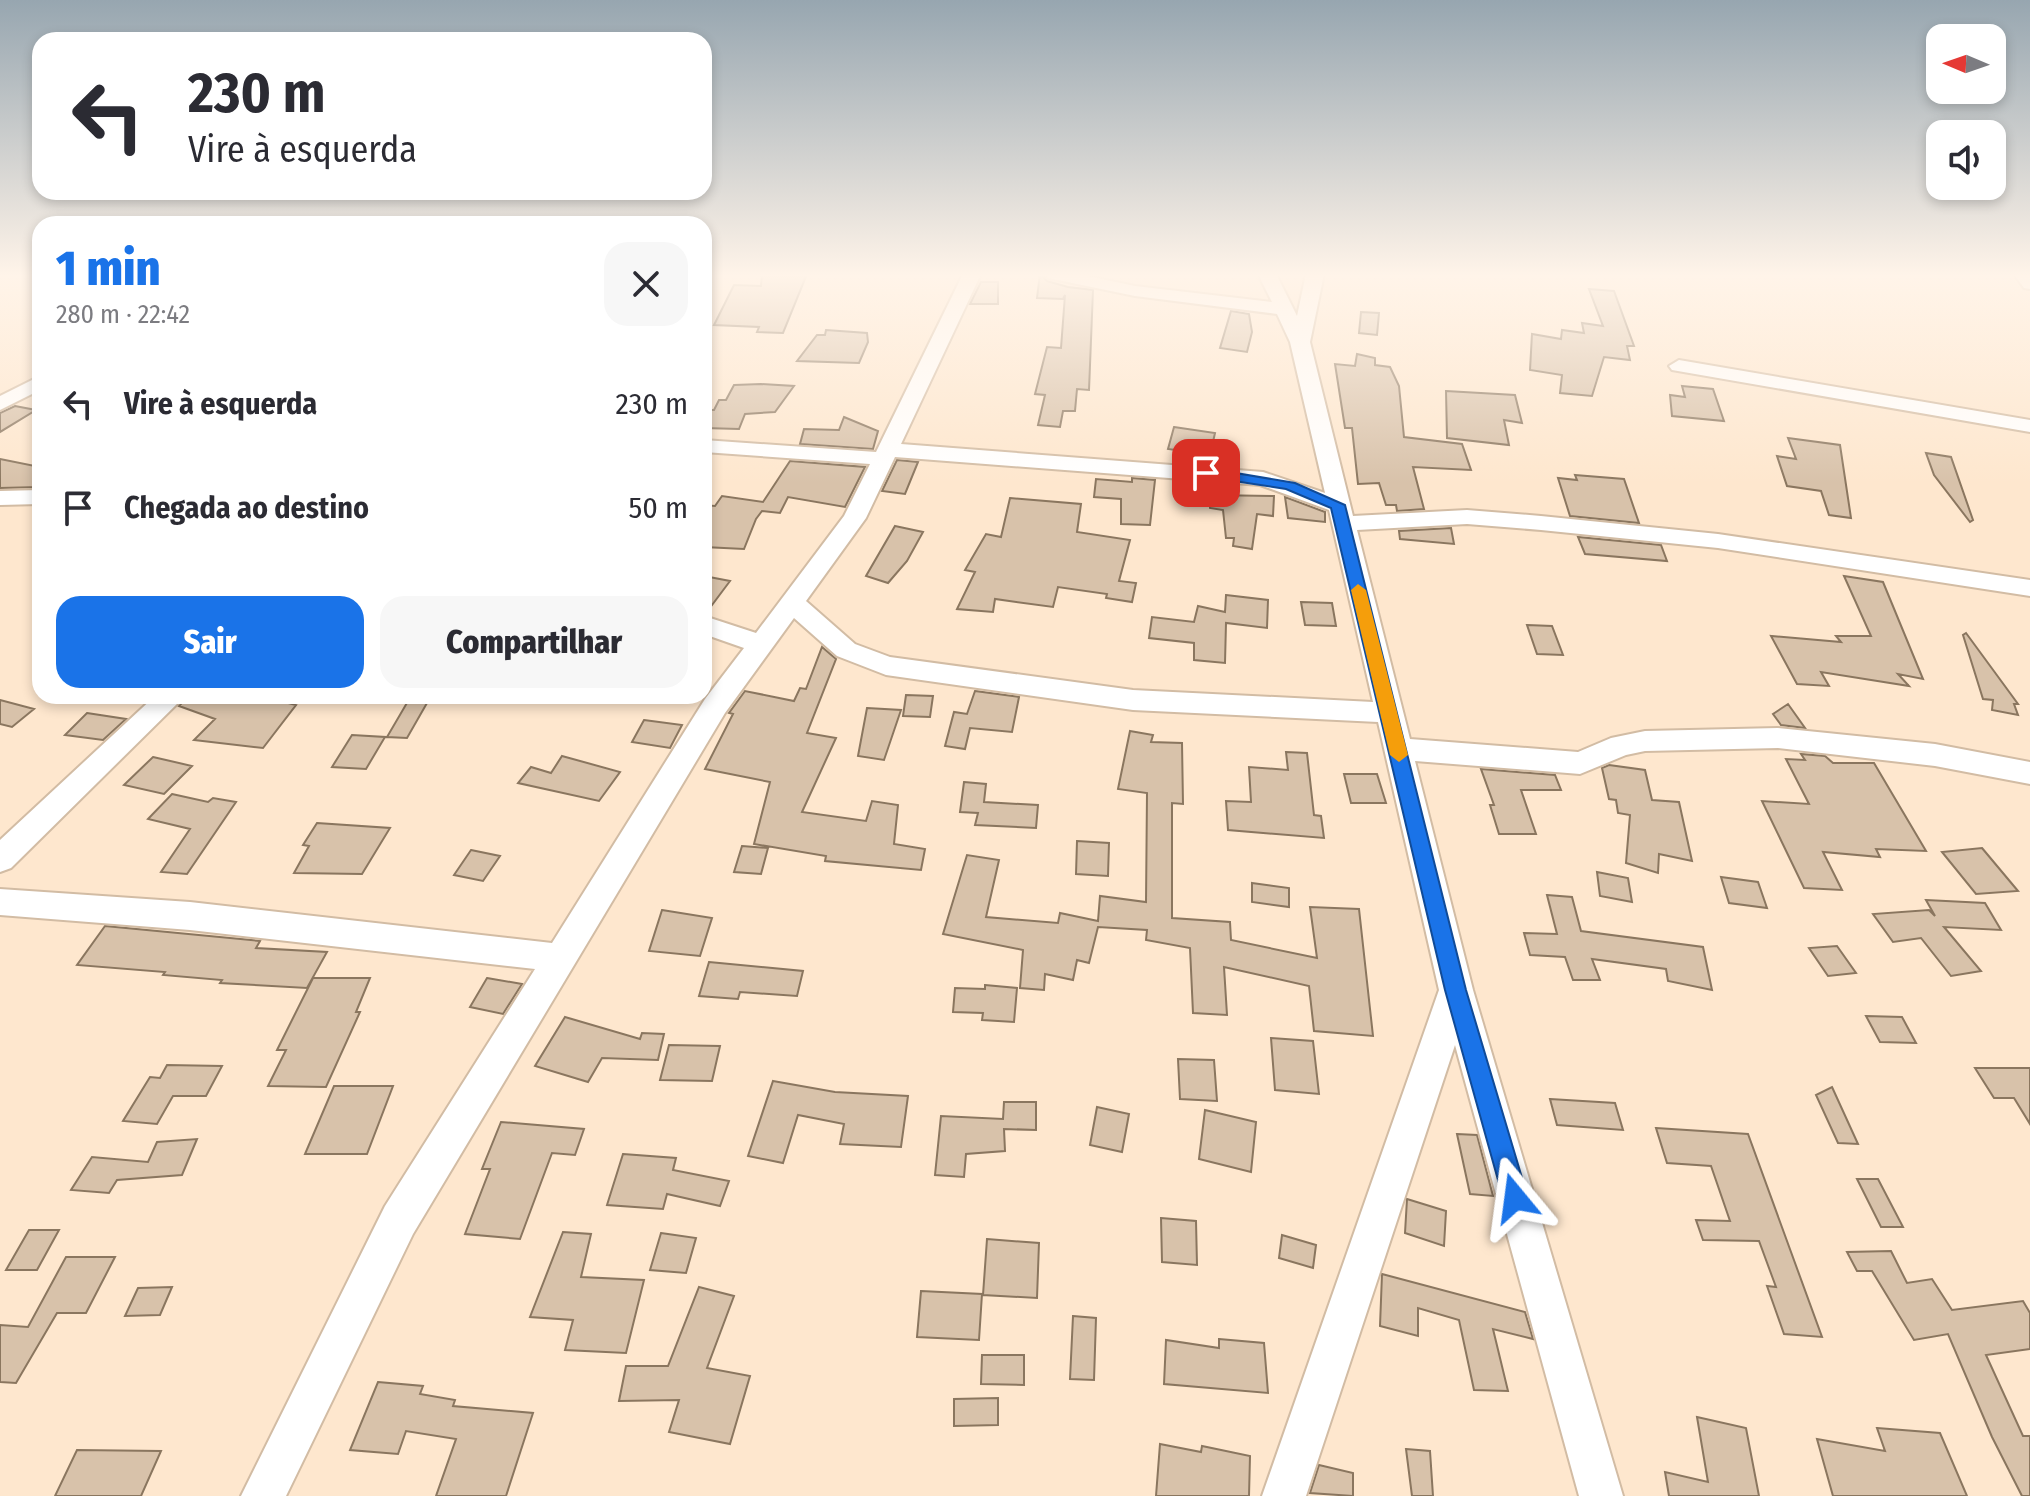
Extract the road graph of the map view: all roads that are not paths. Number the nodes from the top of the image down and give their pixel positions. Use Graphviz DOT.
graph roads {
  1 [pos="939,344"];
  2 [pos="1300,344"];
  3 [pos="1679,366"];
  4 [pos="32,386"];
  5 [pos="0,404"];
  6 [pos="2030,426"];
  7 [pos="712,446"];
  8 [pos="888,454"];
  9 [pos="32,497"];
  10 [pos="0,498"];
  11 [pos="1340,514"];
  12 [pos="2030,588"];
  13 [pos="792,602"];
  14 [pos="712,628"];
  15 [pos="761,644"];
  16 [pos="164,704"];
  17 [pos="1389,713"];
  18 [pos="1397,749"];
  19 [pos="2030,773"];
  20 [pos="0,859"];
  21 [pos="0,902"];
  22 [pos="560,958"];
  23 [pos="1456,990"];
  24 [pos="263,1496"];
  25 [pos="1284,1496"];
  26 [pos="1601,1496"];
  1 -- 8 [label="street"];
  2 -- 11 [label="street"];
  3 -- 6 [label="street"];
  4 -- 5 [label="street"];
  7 -- 8 [label="street"];
  8 -- 11 [label="street"];
  8 -- 13 [label="street"];
  9 -- 10 [label="street"];
  11 -- 12 [label="street"];
  11 -- 17 [label="street"];
  13 -- 15 [label="street"];
  13 -- 17 [label="street"];
  14 -- 15 [label="street"];
  15 -- 22 [label="street"];
  16 -- 20 [label="street"];
  17 -- 18 [label="street"];
  18 -- 19 [label="street"];
  18 -- 23 [label="street"];
  21 -- 22 [label="street"];
  22 -- 24 [label="street"];
  23 -- 25 [label="street"];
  23 -- 26 [label="street"];
}
